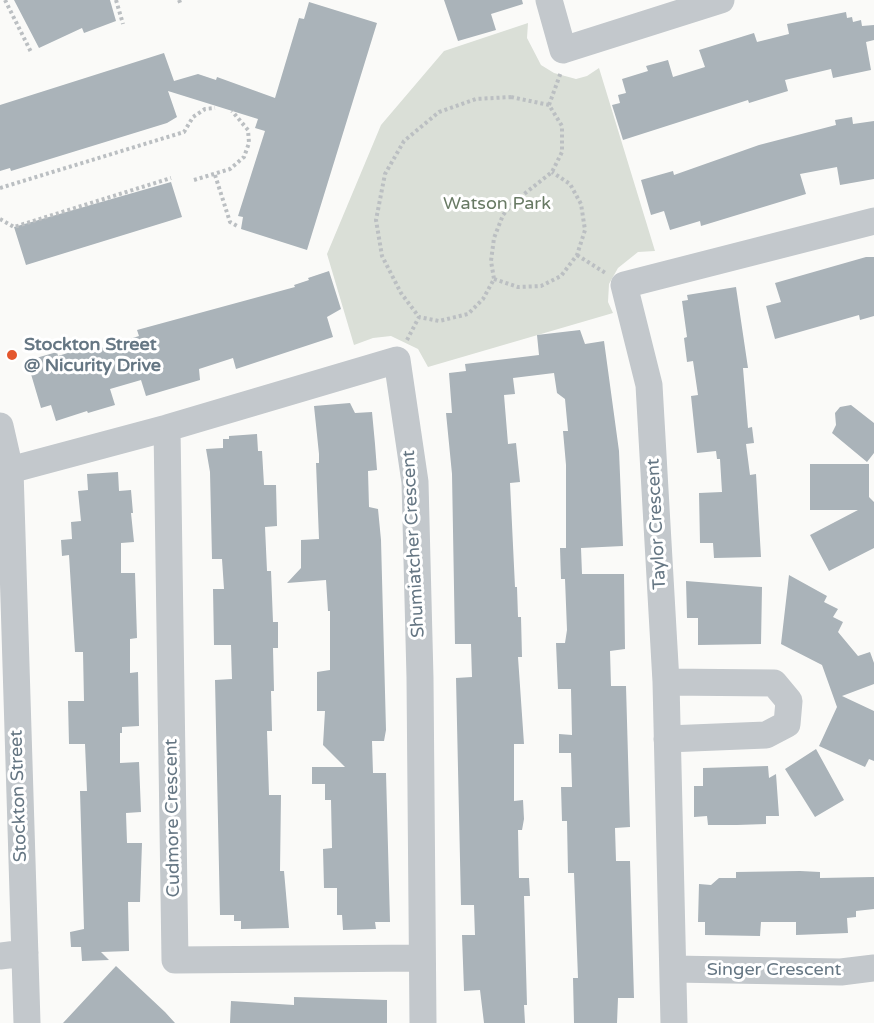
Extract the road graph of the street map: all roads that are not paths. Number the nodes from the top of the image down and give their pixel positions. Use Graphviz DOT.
graph roads {
  1 [pos="549,0"];
  2 [pos="721,0"];
  3 [pos="874,221"];
  4 [pos="0,426"];
  5 [pos="167,428"];
  6 [pos="10,470"];
  7 [pos="5,518"];
  8 [pos="7,678"];
  9 [pos="666,682"];
  10 [pos="667,740"];
  11 [pos="12,954"];
  12 [pos="422,958"];
  13 [pos="874,968"];
  14 [pos="674,969"];
  15 [pos="27,1023"];
  16 [pos="423,1023"];
  17 [pos="674,1023"];
  1 -- 2 [label="street"];
  3 -- 9 [label="street, Taylor Crescent"];
  4 -- 6 [label="street, Stockton Street"];
  5 -- 6 [label="street, Shumiatcher Crescent"];
  5 -- 12 [label="street, Cudmore Crescent"];
  5 -- 12 [label="street, Shumiatcher Crescent"];
  6 -- 7 [label="street, Stockton Street"];
  7 -- 8 [label="street, Stockton Street"];
  8 -- 11 [label="street, Stockton Street"];
  9 -- 10 [label="street, Taylor Crescent"];
  9 -- 10 [label="street"];
  10 -- 14 [label="street, Taylor Crescent"];
  11 -- 15 [label="street, Stockton Street"];
  12 -- 16 [label="street, Shumiatcher Crescent"];
  13 -- 14 [label="street, Singer Crescent"];
  14 -- 17 [label="street, Taylor Crescent"];
}
